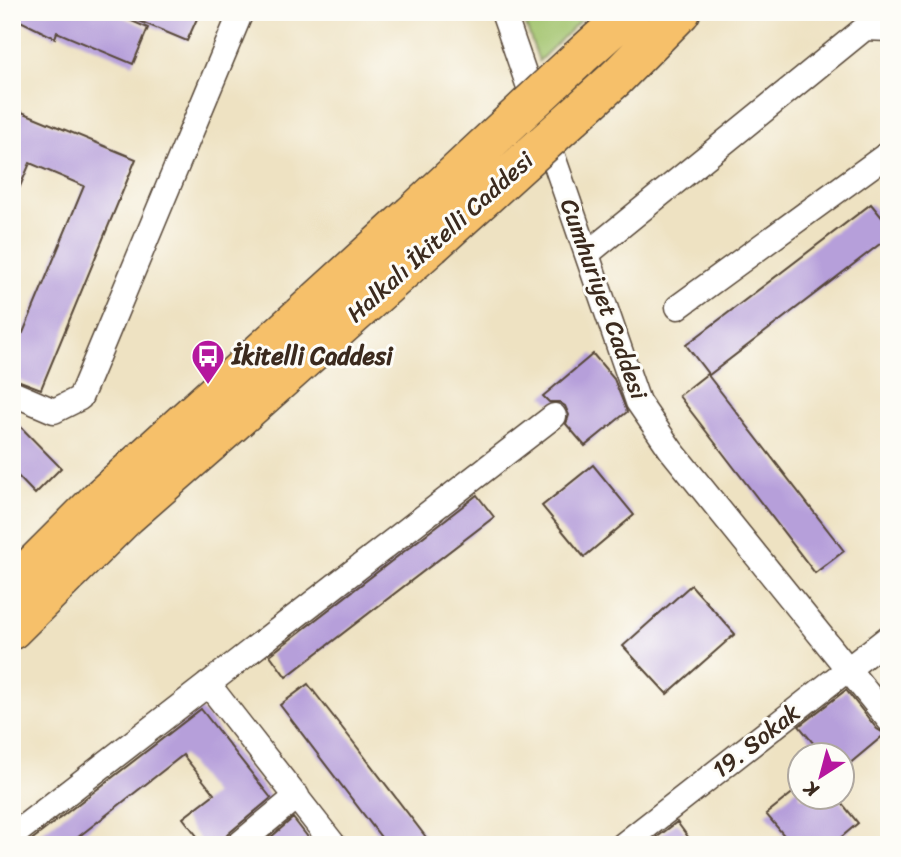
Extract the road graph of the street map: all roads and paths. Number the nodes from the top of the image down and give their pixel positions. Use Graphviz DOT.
graph roads {
  1 [pos="241,12"];
  2 [pos="503,12"];
  3 [pos="630,12"];
  4 [pos="681,12"];
  5 [pos="889,29"];
  6 [pos="889,153"];
  7 [pos="421,230"];
  8 [pos="587,254"];
  9 [pos="678,307"];
  10 [pos="12,393"];
  11 [pos="554,416"];
  12 [pos="12,586"];
  13 [pos="12,630"];
  14 [pos="889,637"];
  15 [pos="848,669"];
  16 [pos="208,684"];
  17 [pos="889,720"];
  18 [pos="297,796"];
  19 [pos="12,836"];
  20 [pos="237,845"];
  21 [pos="334,845"];
  22 [pos="623,845"];
  1 -- 10 [label="street"];
  2 -- 8 [label="street, Cumhuriyet Caddesi"];
  3 -- 7 [label="main road, Halkalı İkitelli Caddesi, bridge"];
  4 -- 7 [label="main road, Halkalı İkitelli Caddesi, bridge"];
  5 -- 8 [label="street"];
  6 -- 9 [label="street"];
  7 -- 12 [label="main road, Halkalı İkitelli Caddesi"];
  7 -- 13 [label="main road, Halkalı İkitelli Caddesi"];
  8 -- 15 [label="street, Cumhuriyet Caddesi"];
  11 -- 16 [label="street"];
  14 -- 15 [label="street, 19. Sokak"];
  15 -- 17 [label="street, Cumhuriyet Caddesi"];
  15 -- 22 [label="street, 19. Sokak"];
  16 -- 18 [label="street"];
  16 -- 19 [label="street"];
  18 -- 20 [label="street"];
  18 -- 21 [label="street"];
}
